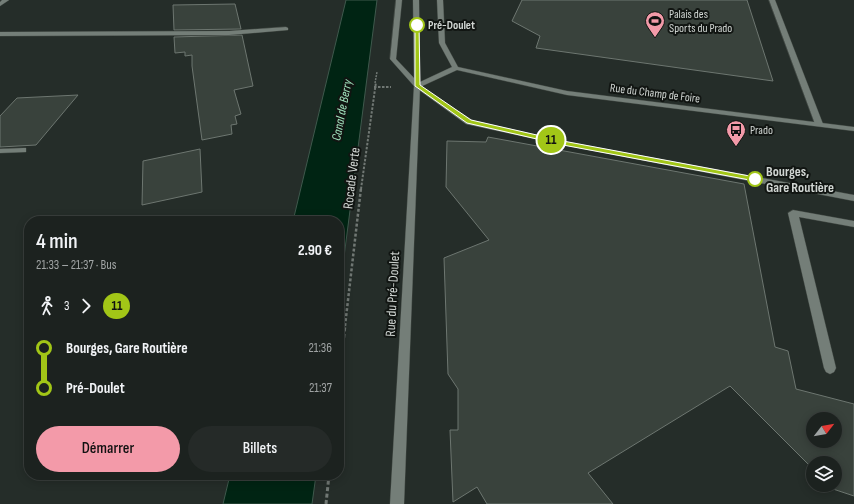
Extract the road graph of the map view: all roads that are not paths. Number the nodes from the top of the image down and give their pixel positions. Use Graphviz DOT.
graph roads {
  1 [pos="6,0"];
  2 [pos="399,0"];
  3 [pos="416,0"];
  4 [pos="440,0"];
  5 [pos="772,0"];
  6 [pos="0,4"];
  7 [pos="286,29"];
  8 [pos="0,34"];
  9 [pos="456,68"];
  10 [pos="418,86"];
  11 [pos="819,124"];
  12 [pos="854,129"];
  13 [pos="0,150"];
  14 [pos="23,150"];
  15 [pos="854,198"];
  16 [pos="854,224"];
  17 [pos="830,368"];
  18 [pos="397,504"];
  1 -- 6 [label="street"];
  2 -- 10 [label="street"];
  3 -- 10 [label="street, Rue du Pré-Doulet"];
  4 -- 9 [label="street"];
  5 -- 11 [label="street"];
  7 -- 8 [label="street"];
  9 -- 10 [label="street"];
  9 -- 11 [label="street, Rue du Champ de Foire"];
  10 -- 15 [label="street"];
  10 -- 18 [label="street, Rue du Pré-Doulet"];
  11 -- 12 [label="street, Rue du Champ de Foire"];
  13 -- 14 [label="street"];
  16 -- 17 [label="street"];
}
